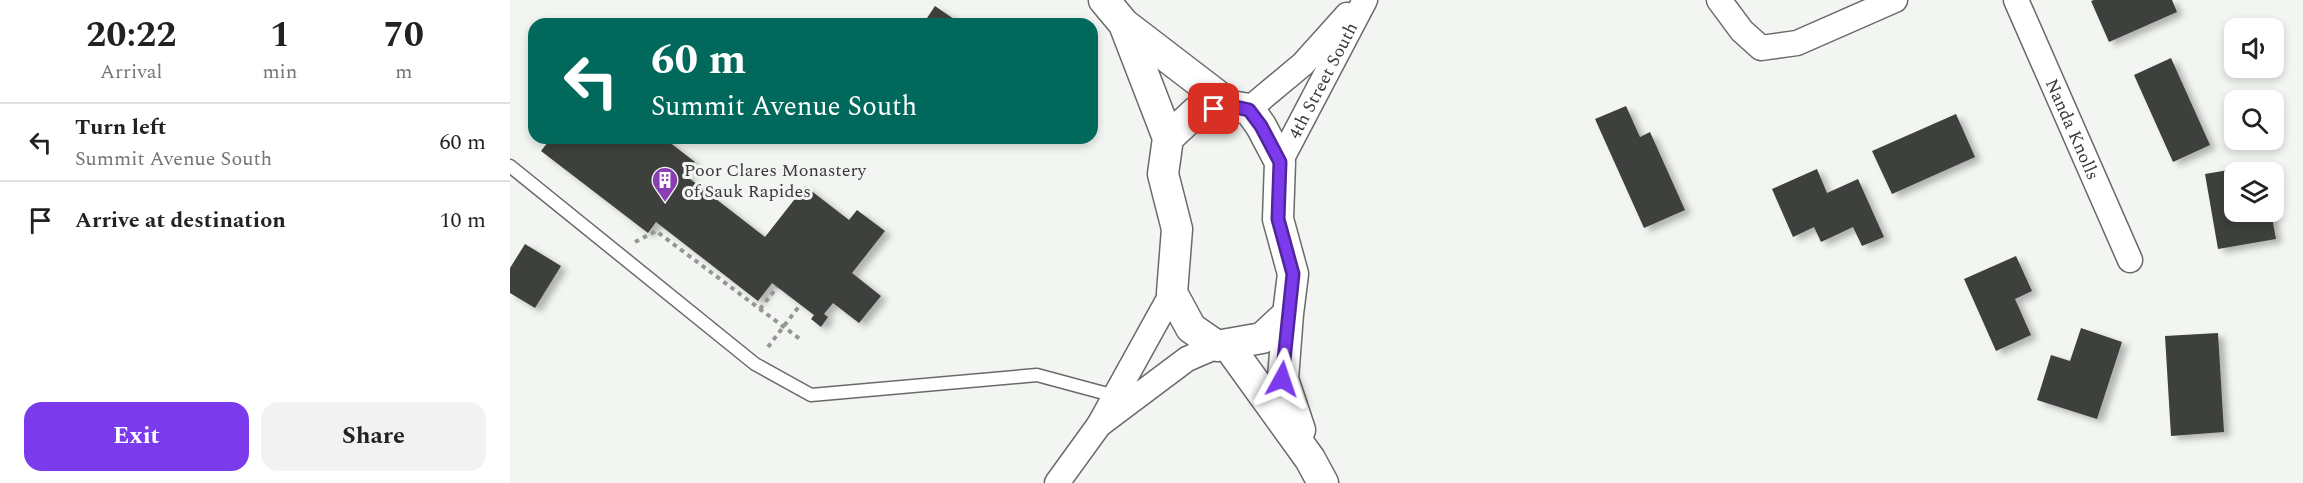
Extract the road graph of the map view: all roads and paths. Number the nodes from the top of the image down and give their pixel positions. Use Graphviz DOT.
graph roads {
  1 [pos="1104,0"];
  2 [pos="1363,0"];
  3 [pos="1719,0"];
  4 [pos="1894,0"];
  5 [pos="2016,0"];
  6 [pos="1124,24"];
  7 [pos="1240,108"];
  8 [pos="1168,138"];
  9 [pos="1280,162"];
  10 [pos="510,166"];
  11 [pos="616,252"];
  12 [pos="2130,260"];
  13 [pos="777,287"];
  14 [pos="1172,293"];
  15 [pos="800,305"];
  16 [pos="760,309"];
  17 [pos="1288,314"];
  18 [pos="784,327"];
  19 [pos="800,339"];
  20 [pos="1222,345"];
  21 [pos="1115,396"];
  22 [pos="1099,425"];
  23 [pos="1316,471"];
  24 [pos="1057,483"];
  1 -- 6 [label="street"];
  2 -- 7 [label="street, 4th Street South"];
  2 -- 9 [label="street, 4th Street South"];
  3 -- 4 [label="street"];
  5 -- 12 [label="street, Nanda Knolls"];
  6 -- 7 [label="street"];
  6 -- 8 [label="street"];
  7 -- 8 [label="street"];
  7 -- 9 [label="street"];
  8 -- 14 [label="street"];
  9 -- 17 [label="street"];
  10 -- 11 [label="lane"];
  11 -- 16 [label="path"];
  11 -- 21 [label="lane"];
  13 -- 16 [label="path"];
  14 -- 20 [label="street"];
  14 -- 21 [label="street"];
  15 -- 18 [label="path"];
  16 -- 18 [label="path"];
  17 -- 20 [label="street"];
  17 -- 23 [label="street"];
  18 -- 19 [label="path"];
  20 -- 22 [label="street"];
  20 -- 23 [label="street"];
  21 -- 22 [label="street"];
  22 -- 24 [label="street"];
}
